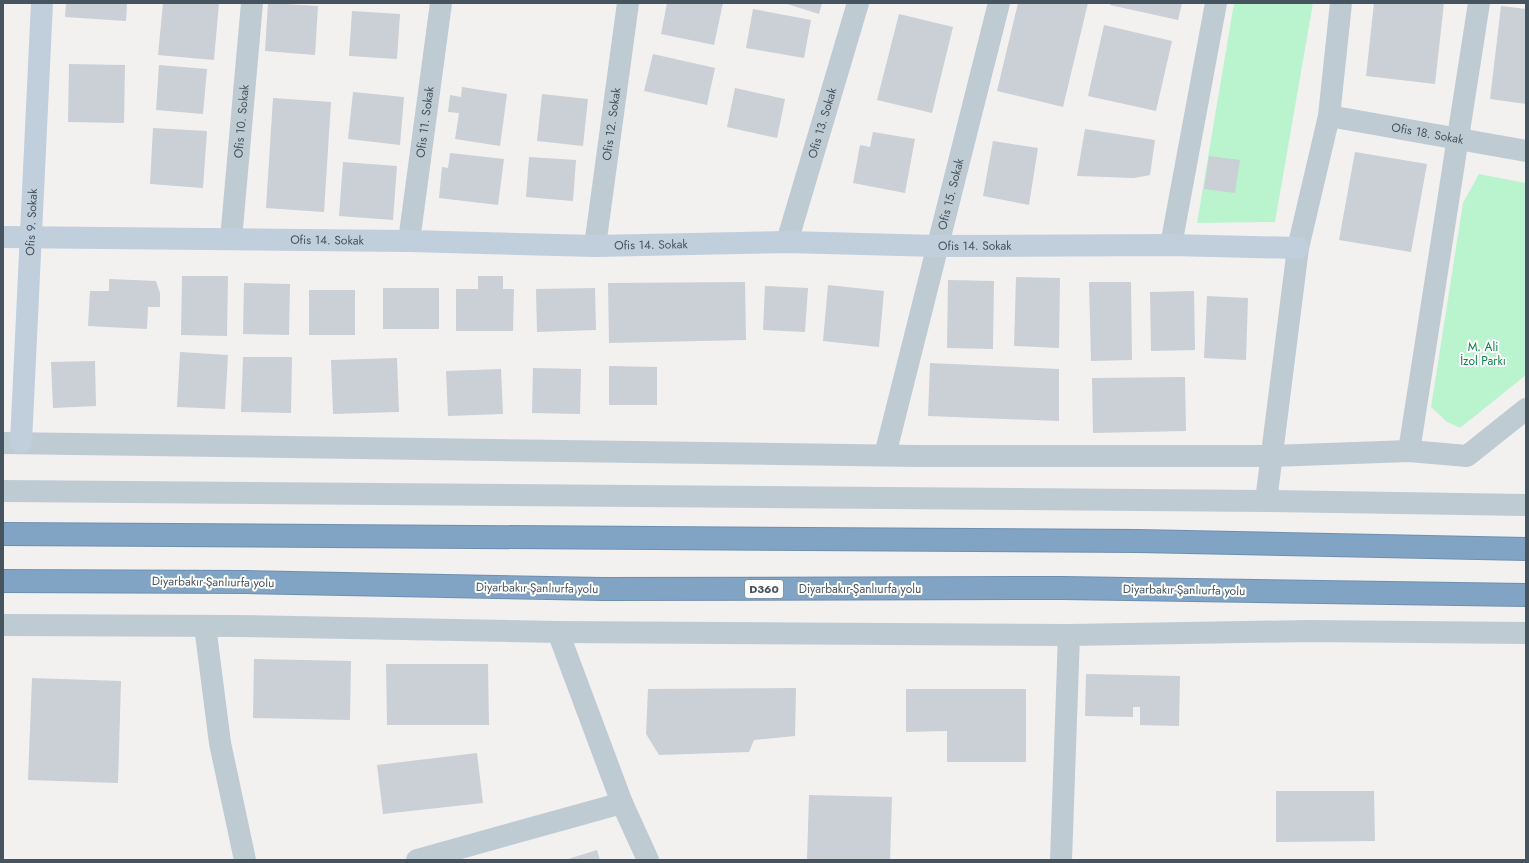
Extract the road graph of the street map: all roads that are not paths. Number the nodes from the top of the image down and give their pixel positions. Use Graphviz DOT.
graph roads {
  1 [pos="42,3"];
  2 [pos="252,3"];
  3 [pos="441,3"];
  4 [pos="628,3"];
  5 [pos="858,3"];
  6 [pos="999,3"];
  7 [pos="1216,3"];
  8 [pos="1341,3"];
  9 [pos="1479,3"];
  10 [pos="1329,116"];
  11 [pos="1458,140"];
  12 [pos="1526,151"];
  13 [pos="3,237"];
  14 [pos="30,238"];
  15 [pos="231,239"];
  16 [pos="409,241"];
  17 [pos="787,242"];
  18 [pos="1171,245"];
  19 [pos="595,246"];
  20 [pos="937,246"];
  21 [pos="1298,248"];
  22 [pos="1526,409"];
  23 [pos="12,442"];
  24 [pos="1409,451"];
  25 [pos="885,455"];
  26 [pos="1272,456"];
  27 [pos="3,491"];
  28 [pos="1266,501"];
  29 [pos="1526,505"];
  30 [pos="3,534"];
  31 [pos="1526,549"];
  32 [pos="3,581"];
  33 [pos="1526,595"];
  34 [pos="3,625"];
  35 [pos="205,626"];
  36 [pos="558,632"];
  37 [pos="1526,633"];
  38 [pos="1069,635"];
  39 [pos="622,803"];
  40 [pos="246,860"];
  41 [pos="417,860"];
  42 [pos="648,860"];
  43 [pos="1061,860"];
  1 -- 14 [label="street, Ofis 9. Sokak"];
  2 -- 15 [label="street, Ofis 10. Sokak"];
  3 -- 16 [label="street, Ofis 11. Sokak"];
  4 -- 19 [label="street, Ofis 12. Sokak"];
  5 -- 17 [label="street, Ofis 13. Sokak"];
  6 -- 20 [label="street, Ofis 15. Sokak"];
  7 -- 18 [label="street"];
  8 -- 10 [label="street"];
  9 -- 11 [label="street"];
  10 -- 11 [label="street, Ofis 18. Sokak"];
  10 -- 21 [label="street"];
  11 -- 12 [label="street, Ofis 18. Sokak"];
  11 -- 24 [label="street"];
  13 -- 14 [label="street, Ofis 14. Sokak"];
  14 -- 15 [label="street, Ofis 14. Sokak"];
  14 -- 23 [label="street, Ofis 9. Sokak"];
  15 -- 16 [label="street, Ofis 14. Sokak"];
  16 -- 19 [label="street, Ofis 14. Sokak"];
  17 -- 19 [label="street, Ofis 14. Sokak"];
  17 -- 20 [label="street, Ofis 14. Sokak"];
  18 -- 20 [label="street, Ofis 14. Sokak"];
  18 -- 21 [label="street, Ofis 14. Sokak"];
  20 -- 25 [label="street, Ofis 15. Sokak"];
  21 -- 26 [label="street"];
  22 -- 24 [label="street"];
  23 -- 25 [label="street"];
  24 -- 26 [label="street"];
  25 -- 26 [label="street"];
  26 -- 28 [label="street"];
  27 -- 28 [label="street"];
  28 -- 29 [label="street"];
  30 -- 31 [label="highway"];
  32 -- 33 [label="highway, Diyarbakır-Şanlıurfa yolu / D360"];
  34 -- 35 [label="street"];
  35 -- 36 [label="street"];
  35 -- 40 [label="street"];
  36 -- 38 [label="street"];
  36 -- 39 [label="street"];
  37 -- 38 [label="street"];
  38 -- 43 [label="street"];
  39 -- 41 [label="street"];
  39 -- 42 [label="street"];
}
